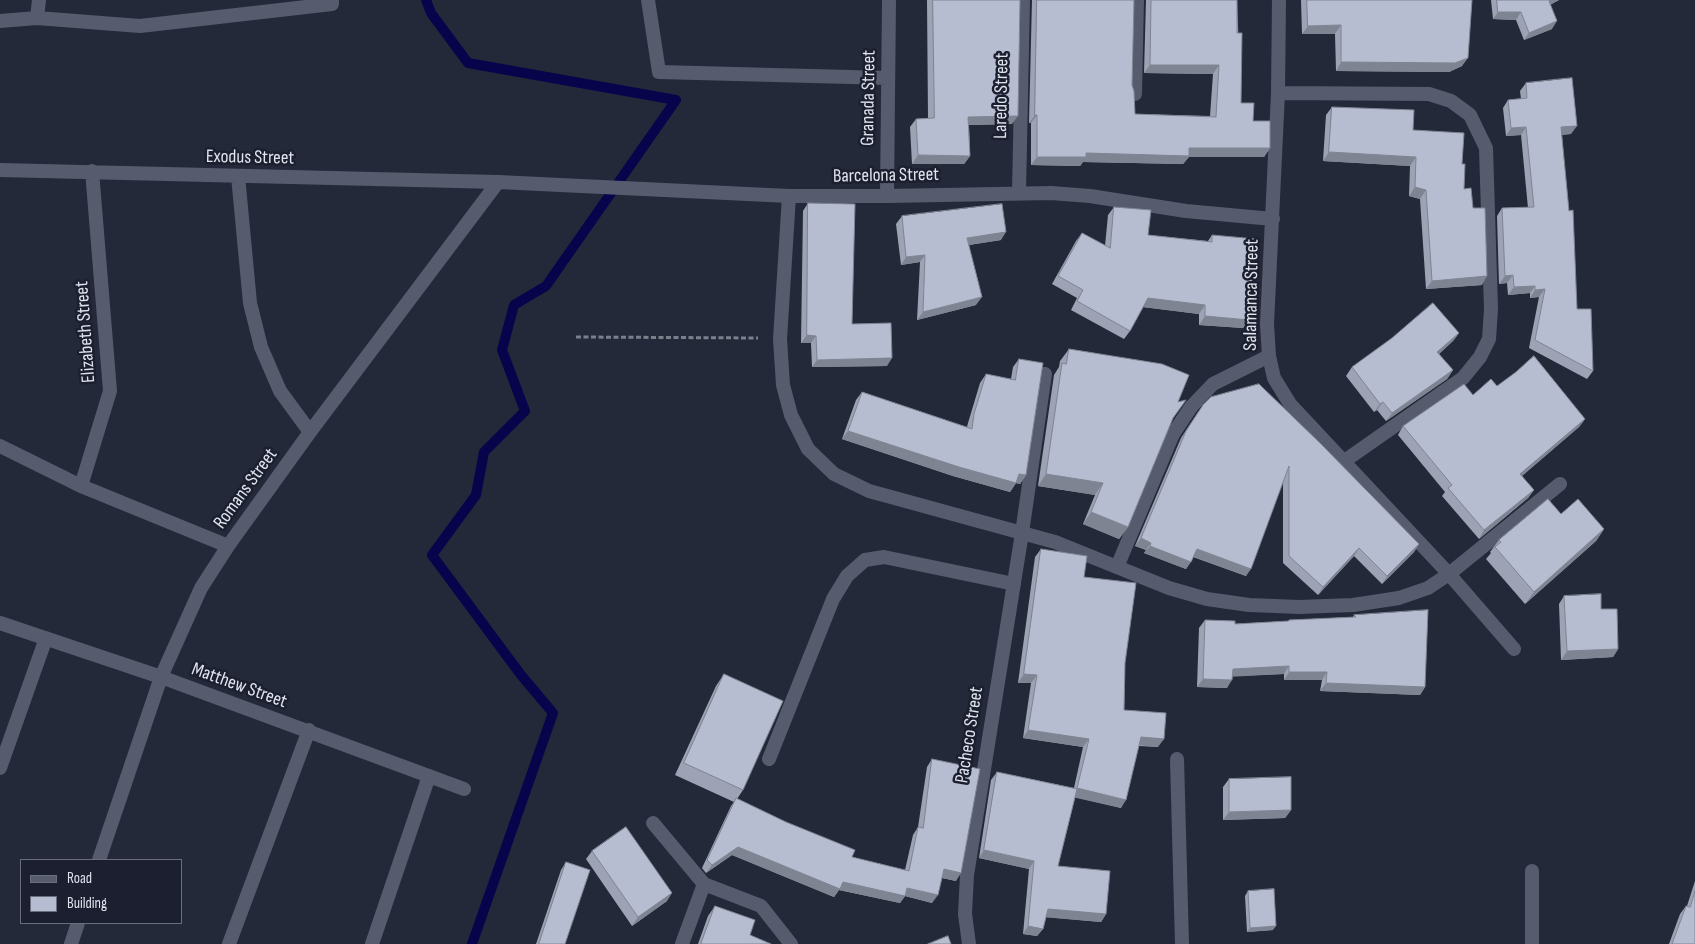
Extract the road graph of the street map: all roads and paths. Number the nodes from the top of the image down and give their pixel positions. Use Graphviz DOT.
graph roads {
  1 [pos="39,0"];
  2 [pos="332,0"];
  3 [pos="648,0"];
  4 [pos="890,0"];
  5 [pos="1023,0"];
  6 [pos="1137,0"];
  7 [pos="1280,0"];
  8 [pos="37,18"];
  9 [pos="0,22"];
  10 [pos="888,78"];
  11 [pos="1278,92"];
  12 [pos="1135,94"];
  13 [pos="0,170"];
  14 [pos="92,172"];
  15 [pos="238,176"];
  16 [pos="498,182"];
  17 [pos="1019,192"];
  18 [pos="789,196"];
  19 [pos="887,196"];
  20 [pos="1273,219"];
  21 [pos="576,337"];
  22 [pos="780,338"];
  23 [pos="1269,356"];
  24 [pos="1045,374"];
  25 [pos="310,432"];
  26 [pos="0,446"];
  27 [pos="1343,462"];
  28 [pos="1560,484"];
  29 [pos="81,486"];
  30 [pos="1022,533"];
  31 [pos="228,546"];
  32 [pos="1117,567"];
  33 [pos="1449,574"];
  34 [pos="1014,584"];
  35 [pos="0,623"];
  36 [pos="46,638"];
  37 [pos="1514,649"];
  38 [pos="161,677"];
  39 [pos="308,730"];
  40 [pos="769,758"];
  41 [pos="1178,759"];
  42 [pos="0,768"];
  43 [pos="429,776"];
  44 [pos="464,789"];
  45 [pos="653,823"];
  46 [pos="99,859"];
  47 [pos="1532,871"];
  48 [pos="704,884"];
  49 [pos="78,924"];
  50 [pos="71,944"];
  51 [pos="229,944"];
  52 [pos="372,944"];
  53 [pos="682,944"];
  54 [pos="791,944"];
  55 [pos="969,944"];
  56 [pos="1182,944"];
  57 [pos="1532,944"];
  1 -- 8 [label="street"];
  2 -- 8 [label="street"];
  3 -- 10 [label="street"];
  4 -- 10 [label="street, Granada Street"];
  5 -- 17 [label="street, Laredo Street"];
  6 -- 12 [label="street"];
  7 -- 11 [label="street, Salamanca Street"];
  8 -- 9 [label="street"];
  10 -- 19 [label="street, Granada Street"];
  11 -- 20 [label="street, Salamanca Street"];
  11 -- 27 [label="street"];
  13 -- 14 [label="street, Exodus Street"];
  14 -- 15 [label="street, Exodus Street"];
  14 -- 29 [label="street, Elizabeth Street"];
  15 -- 16 [label="street, Exodus Street"];
  15 -- 25 [label="street"];
  16 -- 18 [label="street, Barcelona Street"];
  16 -- 25 [label="street, Romans Street"];
  17 -- 19 [label="street, Barcelona Street"];
  17 -- 20 [label="street, Barcelona Street"];
  18 -- 19 [label="street, Barcelona Street"];
  18 -- 22 [label="street"];
  20 -- 23 [label="street, Salamanca Street"];
  21 -- 22 [label="path"];
  22 -- 30 [label="street"];
  23 -- 27 [label="street, Salamanca Street"];
  23 -- 32 [label="street"];
  24 -- 30 [label="street, Pacheco Street"];
  25 -- 31 [label="street, Romans Street"];
  26 -- 29 [label="street"];
  27 -- 33 [label="street, Salamanca Street"];
  28 -- 33 [label="street"];
  29 -- 31 [label="street"];
  30 -- 32 [label="street"];
  30 -- 34 [label="street, Pacheco Street"];
  31 -- 38 [label="street, Romans Street"];
  32 -- 33 [label="street"];
  33 -- 37 [label="street, Salamanca Street"];
  34 -- 40 [label="street"];
  34 -- 55 [label="street, Pacheco Street"];
  35 -- 36 [label="street, Matthew Street"];
  36 -- 38 [label="street, Matthew Street"];
  36 -- 42 [label="street"];
  38 -- 39 [label="street, Matthew Street"];
  38 -- 46 [label="street, Romans Street"];
  39 -- 43 [label="street, Matthew Street"];
  39 -- 51 [label="street"];
  41 -- 56 [label="street"];
  43 -- 44 [label="street, Matthew Street"];
  43 -- 52 [label="street"];
  45 -- 48 [label="street"];
  47 -- 57 [label="street"];
  48 -- 53 [label="street"];
  48 -- 54 [label="street"];
  49 -- 50 [label="street"];
}
